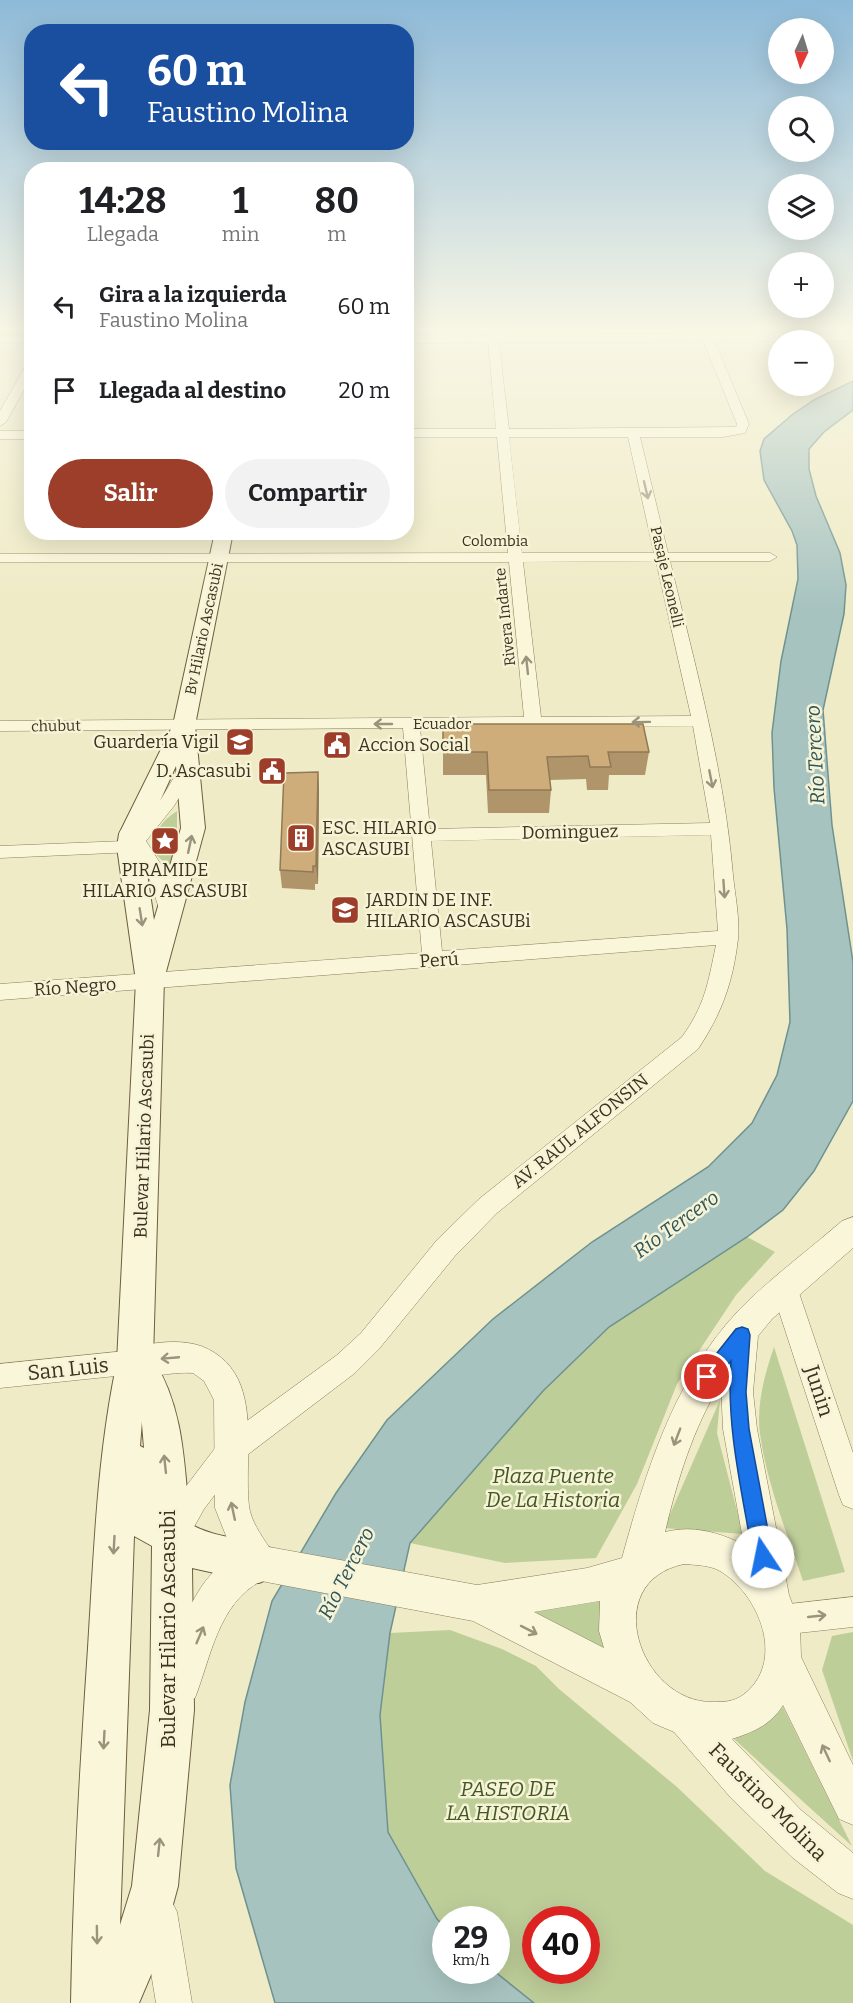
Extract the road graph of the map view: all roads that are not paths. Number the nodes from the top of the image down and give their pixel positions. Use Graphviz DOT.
graph roads {
  1 [pos="502,421"];
  2 [pos="741,421"];
  3 [pos="503,433"];
  4 [pos="633,433"];
  5 [pos="414,434"];
  6 [pos="0,435"];
  7 [pos="24,435"];
  8 [pos="222,540"];
  9 [pos="515,557"];
  10 [pos="662,557"];
  11 [pos="770,557"];
  12 [pos="0,558"];
  13 [pos="219,558"];
  14 [pos="700,721"];
  15 [pos="184,724"];
  16 [pos="411,724"];
  17 [pos="532,724"];
  18 [pos="0,726"];
  19 [pos="188,768"];
  20 [pos="720,829"];
  21 [pos="420,835"];
  22 [pos="0,839"];
  23 [pos="133,840"];
  24 [pos="0,852"];
  25 [pos="170,916"];
  26 [pos="728,937"];
  27 [pos="434,960"];
  28 [pos="150,981"];
  29 [pos="0,992"];
  30 [pos="853,1230"];
  31 [pos="784,1287"];
  32 [pos="742,1335"];
  33 [pos="135,1362"];
  34 [pos="0,1376"];
  35 [pos="123,1421"];
  36 [pos="232,1449"];
  37 [pos="853,1495"];
  38 [pos="172,1538"];
  39 [pos="259,1563"];
  40 [pos="633,1571"];
  41 [pos="477,1603"];
  42 [pos="776,1609"];
  43 [pos="853,1612"];
  44 [pos="783,1662"];
  45 [pos="640,1687"];
  46 [pos="172,1710"];
  47 [pos="689,1720"];
  48 [pos="853,1805"];
  49 [pos="853,1878"];
  50 [pos="155,1886"];
  51 [pos="96,2003"];
  52 [pos="114,2003"];
  53 [pos="174,2003"];
  1 -- 3 [label="street, Rivera Indarte"];
  2 -- 4 [label="street"];
  3 -- 4 [label="street"];
  3 -- 5 [label="street"];
  3 -- 9 [label="street, Rivera Indarte"];
  4 -- 10 [label="street, Pasaje Leonelli, one-way"];
  6 -- 7 [label="street"];
  8 -- 13 [label="main road, Bv Hilario Ascasubi"];
  9 -- 10 [label="street, Colombia"];
  9 -- 13 [label="street, Colombia"];
  17 -- 9 [label="street, Rivera Indarte, one-way"];
  10 -- 11 [label="street, Colombia"];
  10 -- 14 [label="street, Pasaje Leonelli"];
  12 -- 13 [label="street, Colombia"];
  13 -- 15 [label="main road, Bv Hilario Ascasubi"];
  14 -- 17 [label="street, Ecuador, one-way"];
  14 -- 20 [label="street, AV. RAUL ALFONSIN, one-way"];
  16 -- 15 [label="street, Ecuador, one-way"];
  15 -- 18 [label="street, chubut"];
  15 -- 19 [label="main road, Bulevar Hilario Ascasubi"];
  15 -- 23 [label="main road"];
  16 -- 17 [label="street, Ecuador"];
  16 -- 21 [label="street"];
  19 -- 23 [label="street"];
  25 -- 19 [label="main road, Bulevar Hilario Ascasubi, one-way"];
  20 -- 21 [label="street, Dominguez"];
  20 -- 26 [label="street, AV. RAUL ALFONSIN, one-way"];
  21 -- 27 [label="street"];
  22 -- 23 [label="street"];
  23 -- 24 [label="street"];
  23 -- 25 [label="street"];
  23 -- 28 [label="main road, Bulevar Hilario Ascasubi, one-way"];
  25 -- 28 [label="main road, Bulevar Hilario Ascasubi"];
  26 -- 27 [label="street, Perú"];
  26 -- 36 [label="street, AV. RAUL ALFONSIN"];
  27 -- 28 [label="street, Perú"];
  28 -- 29 [label="street, Río Negro"];
  28 -- 33 [label="main road, Bulevar Hilario Ascasubi"];
  30 -- 31 [label="street, Faustino Molina"];
  31 -- 32 [label="street, Faustino Molina"];
  31 -- 37 [label="street, Junin"];
  32 -- 40 [label="street, Faustino Molina, one-way"];
  32 -- 42 [label="street, Faustino Molina"];
  33 -- 34 [label="street, San Luis"];
  33 -- 35 [label="main road, Bulevar Hilario Ascasubi"];
  36 -- 33 [label="street, one-way"];
  38 -- 33 [label="main road, Bulevar Hilario Ascasubi, one-way"];
  35 -- 38 [label="main road"];
  35 -- 51 [label="main road, Bulevar Hilario Ascasubi, one-way"];
  36 -- 38 [label="street, AV. RAUL ALFONSIN"];
  39 -- 36 [label="street, one-way"];
  38 -- 39 [label="main road"];
  38 -- 46 [label="main road, Bulevar Hilario Ascasubi"];
  39 -- 41 [label="street"];
  46 -- 39 [label="street, one-way"];
  40 -- 41 [label="street"];
  40 -- 42 [label="street"];
  40 -- 45 [label="street, Faustino Molina"];
  41 -- 45 [label="street, one-way"];
  42 -- 43 [label="street, one-way"];
  42 -- 44 [label="street, Faustino Molina"];
  44 -- 47 [label="street, Faustino Molina"];
  48 -- 44 [label="street, Faustino Molina, one-way"];
  45 -- 47 [label="street, Faustino Molina"];
  50 -- 46 [label="main road, Bulevar Hilario Ascasubi, one-way"];
  47 -- 49 [label="street, Faustino Molina"];
  50 -- 52 [label="main road, Bulevar Hilario Ascasubi"];
  50 -- 53 [label="street"];
}
